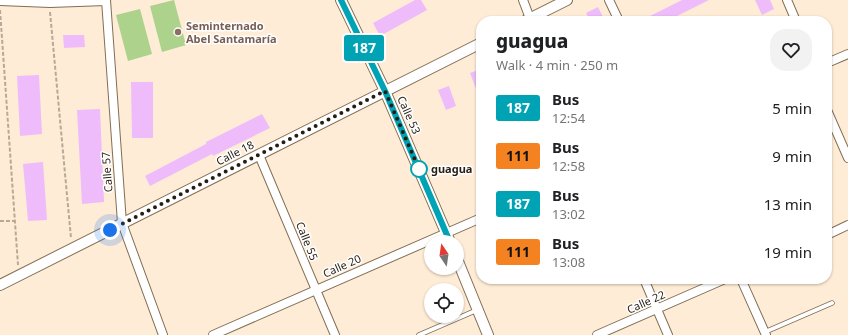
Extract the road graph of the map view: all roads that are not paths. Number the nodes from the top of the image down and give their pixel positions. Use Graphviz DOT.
graph roads {
  1 [pos="341,0"];
  2 [pos="523,0"];
  3 [pos="567,0"];
  4 [pos="609,0"];
  5 [pos="787,0"];
  6 [pos="0,1"];
  7 [pos="106,1"];
  8 [pos="528,16"];
  9 [pos="537,16"];
  10 [pos="617,16"];
  11 [pos="794,16"];
  12 [pos="476,46"];
  13 [pos="848,54"];
  14 [pos="832,62"];
  15 [pos="385,91"];
  16 [pos="832,121"];
  17 [pos="259,154"];
  18 [pos="848,158"];
  19 [pos="476,221"];
  20 [pos="122,223"];
  21 [pos="848,225"];
  22 [pos="832,232"];
  23 [pos="447,235"];
  24 [pos="451,235"];
  25 [pos="424,247"];
  26 [pos="463,275"];
  27 [pos="646,284"];
  28 [pos="714,284"];
  29 [pos="743,284"];
  30 [pos="0,285"];
  31 [pos="315,290"];
  32 [pos="832,303"];
  33 [pos="657,309"];
  34 [pos="477,310"];
  35 [pos="222,333"];
  36 [pos="765,334"];
  37 [pos="163,335"];
  38 [pos="212,335"];
  39 [pos="335,335"];
  40 [pos="419,335"];
  41 [pos="488,335"];
  42 [pos="597,335"];
  43 [pos="668,335"];
  1 -- 15 [label="street, Calle 53"];
  2 -- 8 [label="street"];
  3 -- 9 [label="street"];
  4 -- 10 [label="street"];
  5 -- 11 [label="street"];
  6 -- 7 [label="street"];
  7 -- 20 [label="street, Calle 57"];
  12 -- 15 [label="street, Calle 18"];
  13 -- 14 [label="street"];
  15 -- 17 [label="street, Calle 18"];
  15 -- 23 [label="street, Calle 53"];
  16 -- 18 [label="street"];
  17 -- 20 [label="street, Calle 18"];
  17 -- 31 [label="street, Calle 55"];
  19 -- 24 [label="street, Calle 20"];
  20 -- 30 [label="street, Calle 18"];
  20 -- 37 [label="street, Calle 57"];
  21 -- 22 [label="street"];
  25 -- 31 [label="street, Calle 20"];
  26 -- 34 [label="street"];
  27 -- 33 [label="street"];
  28 -- 33 [label="street, Calle 22"];
  29 -- 36 [label="street"];
  31 -- 35 [label="street, Calle 20"];
  31 -- 39 [label="street, Calle 55"];
  32 -- 36 [label="lane"];
  33 -- 42 [label="street, Calle 22"];
  33 -- 43 [label="street"];
  34 -- 40 [label="lane"];
  34 -- 41 [label="street"];
  35 -- 38 [label="street, Calle 20"];
}
